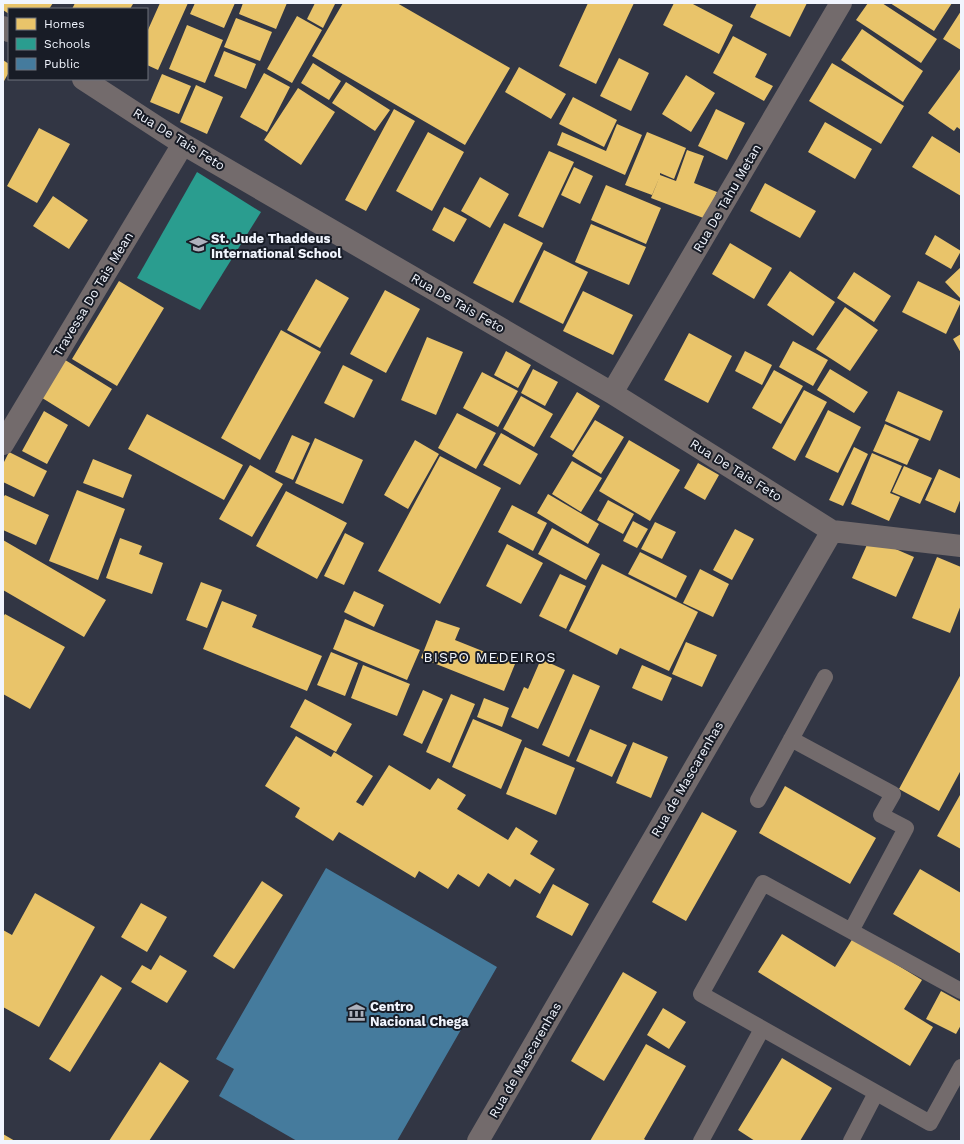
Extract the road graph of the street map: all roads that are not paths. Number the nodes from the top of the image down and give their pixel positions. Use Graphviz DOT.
graph roads {
  1 [pos="841,3"];
  2 [pos="85,80"];
  3 [pos="183,144"];
  4 [pos="612,392"];
  5 [pos="3,444"];
  6 [pos="832,531"];
  7 [pos="961,546"];
  8 [pos="825,677"];
  9 [pos="791,739"];
  10 [pos="758,800"];
  11 [pos="850,931"];
  12 [pos="961,991"];
  13 [pos="762,1029"];
  14 [pos="961,1067"];
  15 [pos="876,1093"];
  16 [pos="478,1141"];
  17 [pos="701,1141"];
  18 [pos="851,1141"];
  1 -- 4 [label="street, Rua De Tahu Metan"];
  2 -- 3 [label="street, Rua De Tais Feto"];
  3 -- 4 [label="street, Rua De Tais Feto"];
  3 -- 5 [label="street, Travessa Do Tais Mean"];
  4 -- 6 [label="street, Rua De Tais Feto"];
  6 -- 7 [label="street"];
  6 -- 16 [label="street, Rua de Mascarenhas"];
  8 -- 9 [label="lane"];
  9 -- 10 [label="lane"];
  9 -- 11 [label="lane"];
  11 -- 12 [label="lane"];
  11 -- 13 [label="lane"];
  13 -- 15 [label="lane"];
  13 -- 17 [label="lane"];
  14 -- 15 [label="lane"];
  15 -- 18 [label="lane"];
}
